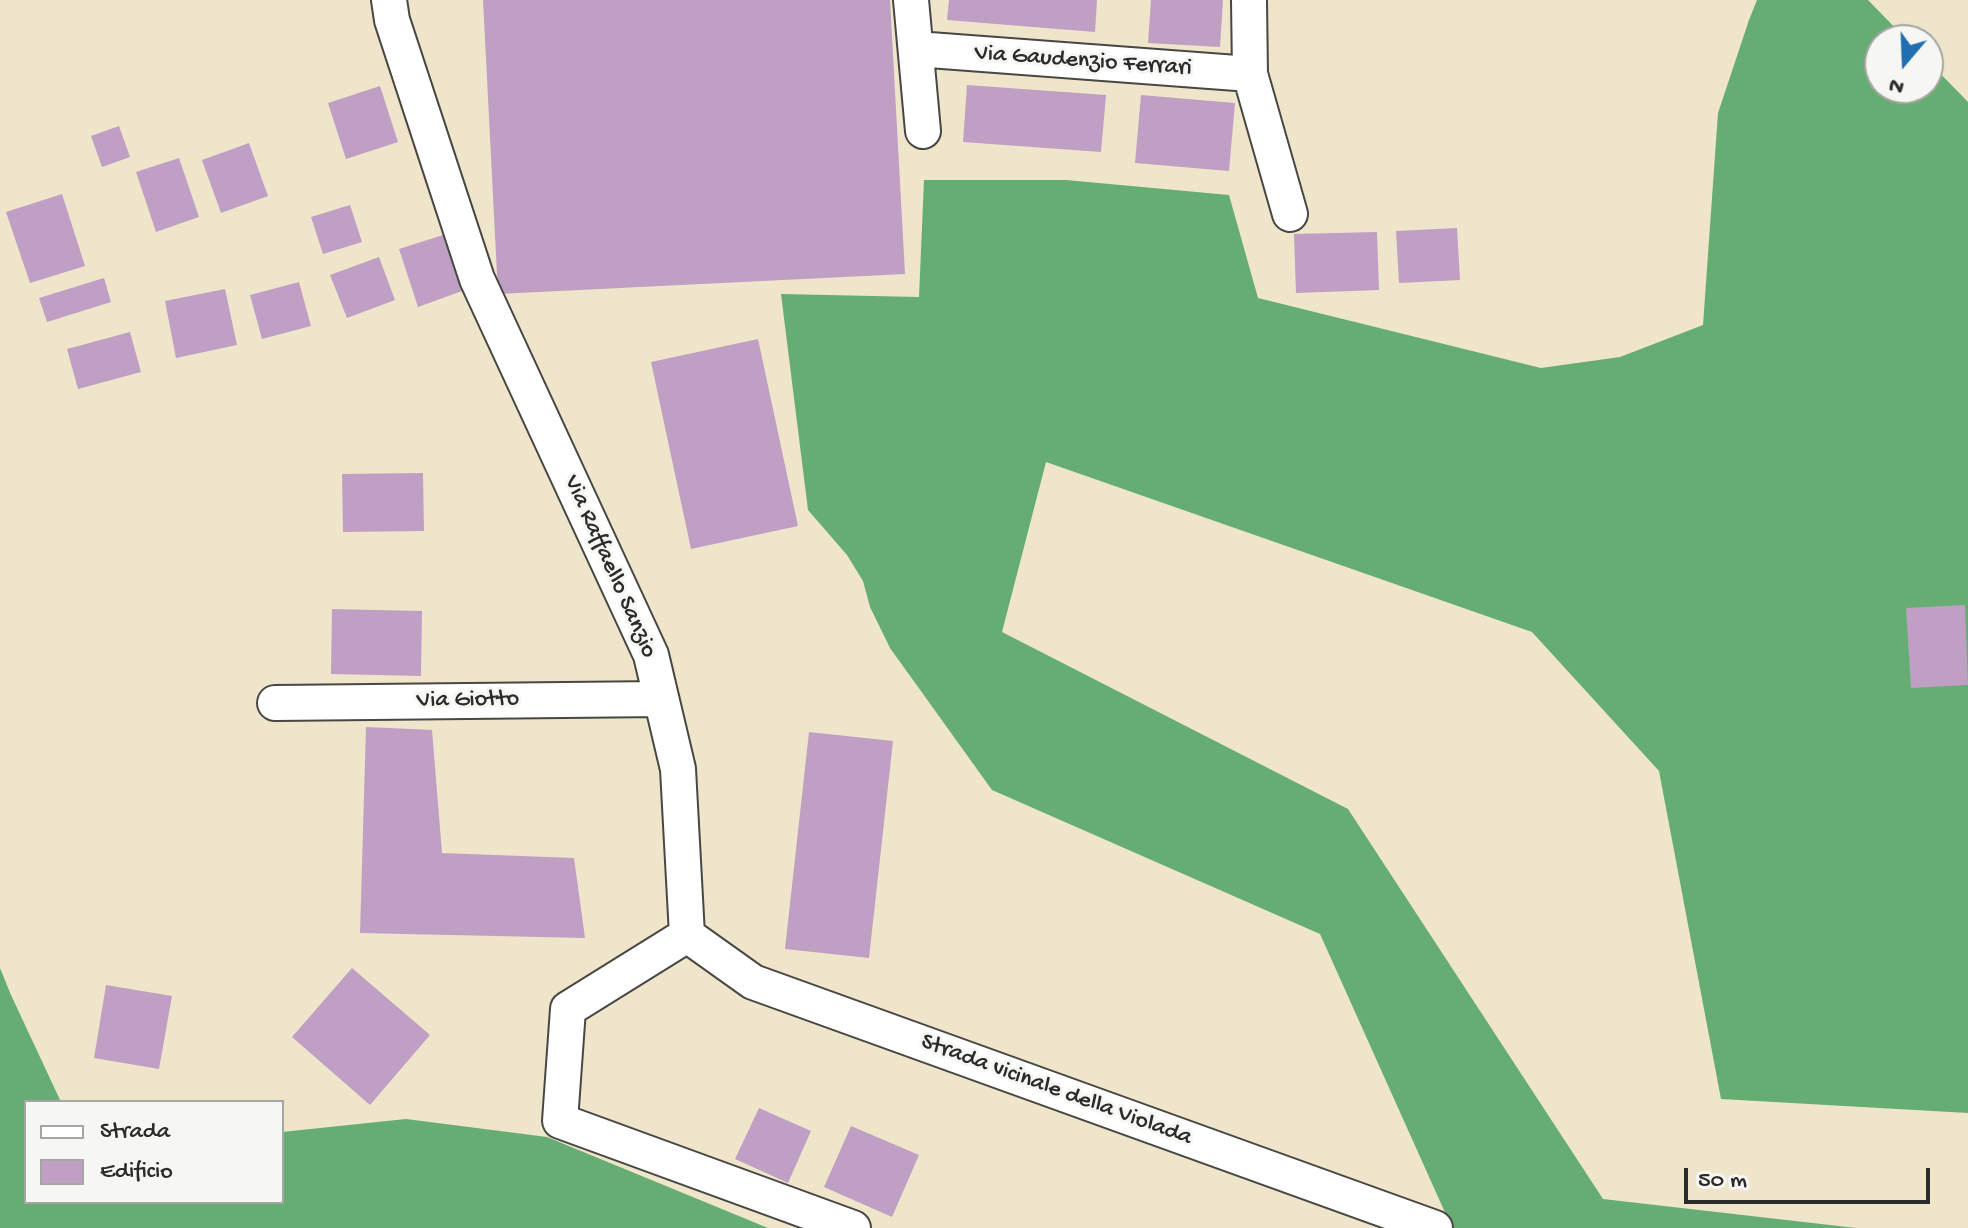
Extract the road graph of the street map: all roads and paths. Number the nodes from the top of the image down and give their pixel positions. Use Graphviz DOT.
graph roads {
  1 [pos="389,0"];
  2 [pos="911,0"];
  3 [pos="1249,0"];
  4 [pos="916,49"];
  5 [pos="1250,74"];
  6 [pos="923,131"];
  7 [pos="1290,214"];
  8 [pos="661,699"];
  9 [pos="275,703"];
  10 [pos="687,935"];
  11 [pos="853,1228"];
  12 [pos="1435,1228"];
  1 -- 8 [label="street, Via Raffaello Sanzio"];
  2 -- 4 [label="street"];
  3 -- 5 [label="street"];
  4 -- 5 [label="street, Via Gaudenzio Ferrari"];
  4 -- 6 [label="street"];
  5 -- 7 [label="street"];
  8 -- 9 [label="street, Via Giotto"];
  8 -- 10 [label="street, Via Raffaello Sanzio"];
  10 -- 11 [label="street"];
  10 -- 12 [label="street, Strada vicinale della Violada"];
}
